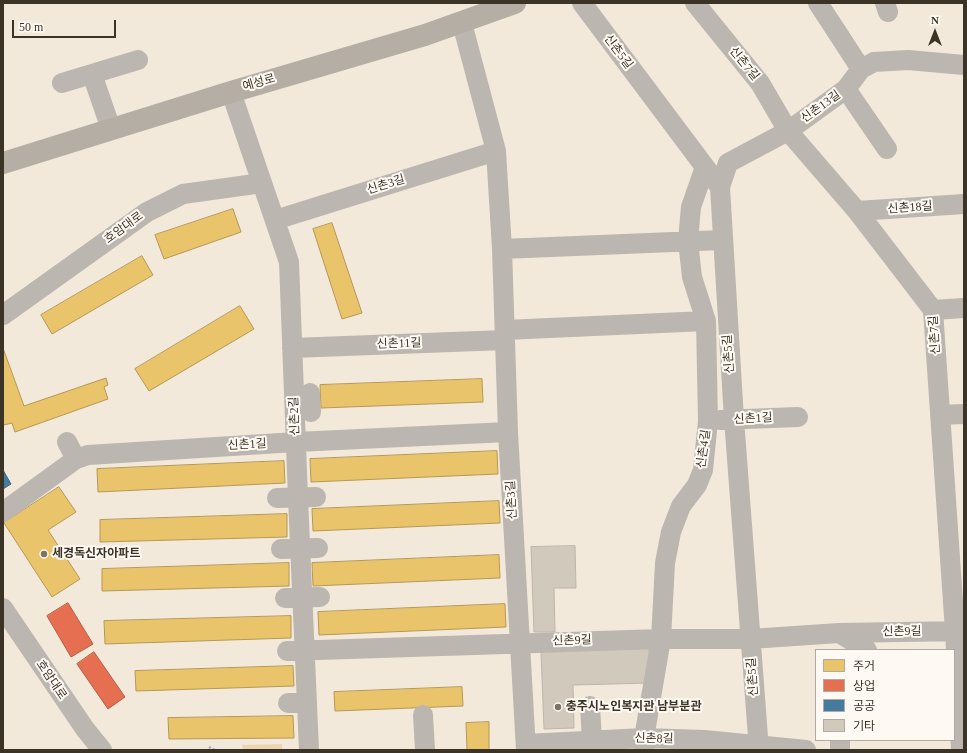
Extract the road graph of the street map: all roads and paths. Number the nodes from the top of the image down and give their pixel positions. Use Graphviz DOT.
graph roads {
  1 [pos="582,3"];
  2 [pos="695,3"];
  3 [pos="818,3"];
  4 [pos="510,4"];
  5 [pos="462,23"];
  6 [pos="138,60"];
  7 [pos="964,65"];
  8 [pos="861,69"];
  9 [pos="92,74"];
  10 [pos="62,83"];
  11 [pos="846,89"];
  12 [pos="231,92"];
  13 [pos="111,129"];
  14 [pos="788,131"];
  15 [pos="887,149"];
  16 [pos="496,151"];
  17 [pos="3,163"];
  18 [pos="705,167"];
  19 [pos="262,182"];
  20 [pos="720,187"];
  21 [pos="964,204"];
  22 [pos="857,211"];
  23 [pos="275,220"];
  24 [pos="722,240"];
  25 [pos="688,242"];
  26 [pos="502,249"];
  27 [pos="964,308"];
  28 [pos="934,310"];
  29 [pos="3,315"];
  30 [pos="706,321"];
  31 [pos="502,345"];
  32 [pos="292,348"];
  33 [pos="310,392"];
  34 [pos="311,412"];
  35 [pos="964,414"];
  36 [pos="940,415"];
  37 [pos="798,417"];
  38 [pos="734,419"];
  39 [pos="708,421"];
  40 [pos="508,432"];
  41 [pos="67,442"];
  42 [pos="296,442"];
  43 [pos="76,459"];
  44 [pos="307,497"];
  45 [pos="277,498"];
  46 [pos="3,512"];
  47 [pos="956,527"];
  48 [pos="3,608"];
  49 [pos="960,631"];
  50 [pos="661,639"];
  51 [pos="750,639"];
  52 [pos="839,641"];
  53 [pos="521,643"];
  54 [pos="864,649"];
  55 [pos="295,650"];
  56 [pos="590,706"];
  57 [pos="423,716"];
  58 [pos="962,725"];
  59 [pos="584,744"];
  60 [pos="644,744"];
  61 [pos="209,747"];
  62 [pos="526,747"];
  63 [pos="759,748"];
  64 [pos="102,750"];
  65 [pos="215,750"];
  66 [pos="309,750"];
  67 [pos="425,750"];
  68 [pos="806,750"];
  69 [pos="961,750"];
  1 -- 18 [label="street, 신촌5길"];
  2 -- 14 [label="street, 신촌7길"];
  3 -- 8 [label="street"];
  4 -- 5 [label="main road, 예성로"];
  5 -- 12 [label="main road, 예성로"];
  5 -- 16 [label="street, 신촌3길"];
  6 -- 9 [label="street"];
  7 -- 8 [label="street"];
  8 -- 11 [label="street, 신촌13길"];
  9 -- 10 [label="street"];
  9 -- 13 [label="street"];
  11 -- 14 [label="street, 신촌13길"];
  11 -- 15 [label="street"];
  12 -- 13 [label="main road, 예성로"];
  12 -- 19 [label="street, 신촌2길"];
  13 -- 17 [label="main road, 예성로"];
  14 -- 20 [label="street, 신촌13길"];
  14 -- 22 [label="street, 신촌7길"];
  16 -- 23 [label="street, 신촌3길"];
  16 -- 26 [label="street, 신촌3길"];
  18 -- 20 [label="street, 신촌5길"];
  18 -- 25 [label="street, 신촌4길"];
  19 -- 23 [label="street, 신촌2길"];
  19 -- 29 [label="street, 호암대로"];
  20 -- 24 [label="street, 신촌5길"];
  21 -- 22 [label="street, 신촌18길"];
  22 -- 28 [label="street, 신촌7길"];
  23 -- 32 [label="street, 신촌2길"];
  24 -- 25 [label="street"];
  24 -- 38 [label="street, 신촌5길"];
  25 -- 26 [label="street"];
  25 -- 30 [label="street, 신촌4길"];
  26 -- 31 [label="street, 신촌3길"];
  27 -- 28 [label="street"];
  28 -- 36 [label="street, 신촌7길"];
  30 -- 31 [label="street, 신촌11길"];
  30 -- 39 [label="street, 신촌4길"];
  31 -- 32 [label="street, 신촌11길"];
  31 -- 40 [label="street, 신촌3길"];
  32 -- 42 [label="street, 신촌2길"];
  33 -- 34 [label="street"];
  35 -- 36 [label="street"];
  36 -- 47 [label="street, 신촌7길"];
  37 -- 38 [label="street, 신촌1길"];
  38 -- 39 [label="street, 신촌1길"];
  38 -- 51 [label="street, 신촌5길"];
  39 -- 50 [label="street, 신촌4길"];
  40 -- 42 [label="street, 신촌1길"];
  40 -- 53 [label="street, 신촌3길"];
  41 -- 43 [label="street"];
  42 -- 43 [label="street, 신촌1길"];
  42 -- 44 [label="street, 신촌2길"];
  43 -- 46 [label="street, 신촌1길"];
  44 -- 45 [label="street"];
  44 -- 55 [label="street, 신촌2길"];
  47 -- 49 [label="street, 신촌7길"];
  48 -- 64 [label="street, 호암대로"];
  49 -- 52 [label="street, 신촌9길"];
  49 -- 58 [label="street, 신촌7길"];
  50 -- 51 [label="street, 신촌9길"];
  50 -- 53 [label="street, 신촌9길"];
  50 -- 60 [label="street, 신촌4길"];
  51 -- 52 [label="street, 신촌9길"];
  51 -- 63 [label="street, 신촌5길"];
  52 -- 54 [label="street"];
  53 -- 55 [label="street, 신촌9길"];
  53 -- 62 [label="street, 신촌3길"];
  55 -- 66 [label="street, 신촌2길"];
  56 -- 59 [label="street"];
  57 -- 67 [label="street"];
  58 -- 69 [label="street, 신촌7길"];
  59 -- 60 [label="street, 신촌8길"];
  59 -- 62 [label="street, 신촌8길"];
  60 -- 63 [label="street, 신촌8길"];
  61 -- 65 [label="path"];
  63 -- 68 [label="street, 신촌8길"];
}
